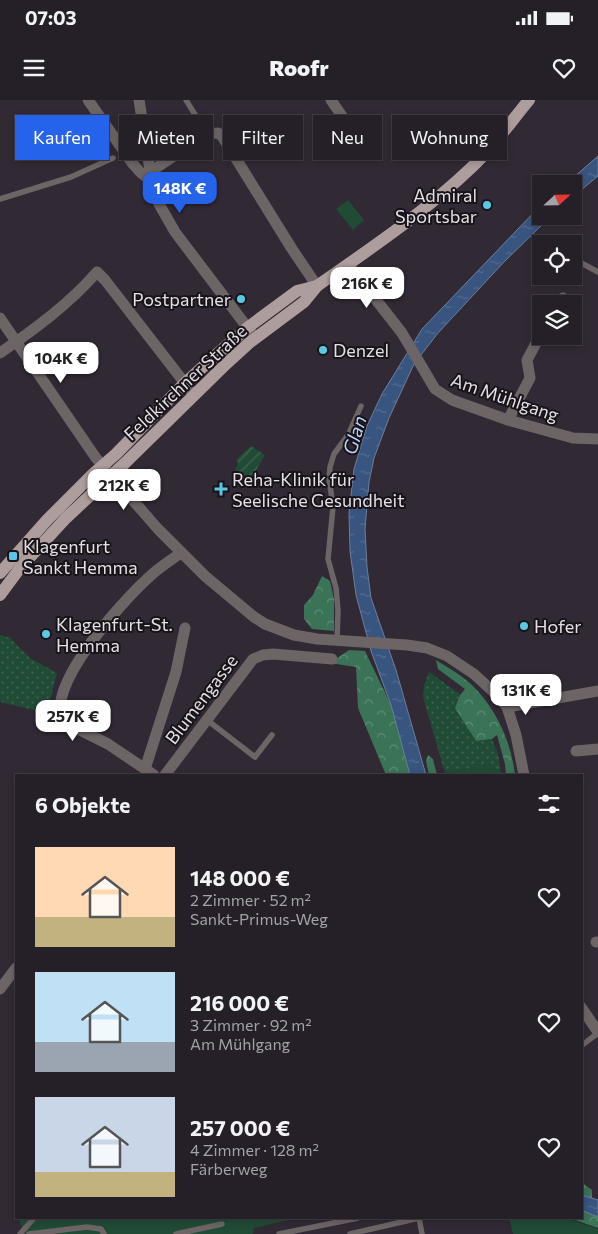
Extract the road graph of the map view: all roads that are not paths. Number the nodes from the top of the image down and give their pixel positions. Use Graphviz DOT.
graph roads {
  1 [pos="88,100"];
  2 [pos="139,100"];
  3 [pos="186,100"];
  4 [pos="331,100"];
  5 [pos="529,100"];
  6 [pos="195,115"];
  7 [pos="341,115"];
  8 [pos="213,133"];
  9 [pos="113,158"];
  10 [pos="172,160"];
  11 [pos="151,176"];
  12 [pos="0,199"];
  13 [pos="582,263"];
  14 [pos="348,264"];
  15 [pos="598,272"];
  16 [pos="317,286"];
  17 [pos="0,318"];
  18 [pos="251,333"];
  19 [pos="16,342"];
  20 [pos="535,345"];
  21 [pos="0,353"];
  22 [pos="184,384"];
  23 [pos="194,395"];
  24 [pos="361,406"];
  25 [pos="508,420"];
  26 [pos="598,439"];
  27 [pos="107,470"];
  28 [pos="181,553"];
  29 [pos="0,573"];
  30 [pos="0,595"];
  31 [pos="185,628"];
  32 [pos="338,640"];
  33 [pos="332,659"];
  34 [pos="598,691"];
  35 [pos="506,707"];
  36 [pos="207,720"];
  37 [pos="272,735"];
  38 [pos="598,749"];
  39 [pos="576,751"];
  40 [pos="150,772"];
  41 [pos="165,774"];
  42 [pos="524,774"];
  43 [pos="15,969"];
  44 [pos="0,989"];
  45 [pos="583,1011"];
  46 [pos="598,1032"];
  47 [pos="583,1044"];
  48 [pos="33,1219"];
  49 [pos="415,1219"];
  50 [pos="419,1219"];
  51 [pos="338,1220"];
  52 [pos="222,1224"];
  53 [pos="306,1228"];
  54 [pos="20,1234"];
  55 [pos="29,1234"];
  56 [pos="104,1234"];
  57 [pos="176,1234"];
  58 [pos="279,1234"];
  59 [pos="312,1234"];
  60 [pos="350,1234"];
  61 [pos="422,1234"];
  1 -- 11 [label="street"];
  2 -- 11 [label="street"];
  3 -- 6 [label="lane"];
  4 -- 7 [label="street"];
  5 -- 14 [label="main road, Feldkirchner Straße"];
  8 -- 16 [label="street"];
  9 -- 12 [label="lane"];
  10 -- 11 [label="street"];
  11 -- 18 [label="street"];
  13 -- 15 [label="lane"];
  14 -- 16 [label="main road, Feldkirchner Straße"];
  14 -- 25 [label="street, Am Mühlgang"];
  16 -- 18 [label="main road, Feldkirchner Straße"];
  17 -- 19 [label="street"];
  18 -- 22 [label="main road, Feldkirchner Straße"];
  18 -- 23 [label="main road, Feldkirchner Straße"];
  19 -- 21 [label="street"];
  19 -- 22 [label="street"];
  19 -- 27 [label="street"];
  20 -- 25 [label="street"];
  22 -- 23 [label="street"];
  22 -- 27 [label="main road, Feldkirchner Straße"];
  23 -- 27 [label="main road, Feldkirchner Straße"];
  24 -- 32 [label="lane"];
  25 -- 26 [label="street, Am Mühlgang"];
  27 -- 28 [label="street"];
  27 -- 29 [label="main road, Feldkirchner Straße"];
  27 -- 30 [label="main road, Feldkirchner Straße"];
  28 -- 32 [label="street"];
  28 -- 40 [label="street"];
  31 -- 40 [label="street"];
  32 -- 35 [label="street"];
  33 -- 36 [label="street, Blumengasse"];
  34 -- 35 [label="street"];
  35 -- 42 [label="street"];
  36 -- 37 [label="lane"];
  36 -- 41 [label="street, Blumengasse"];
  38 -- 39 [label="street"];
  43 -- 44 [label="street"];
  45 -- 46 [label="street"];
  46 -- 47 [label="lane"];
  48 -- 54 [label="lane"];
  49 -- 60 [label="lane"];
  50 -- 61 [label="lane"];
  51 -- 53 [label="lane"];
  52 -- 57 [label="lane"];
  53 -- 58 [label="lane"];
  53 -- 59 [label="lane"];
  55 -- 56 [label="lane"];
}
